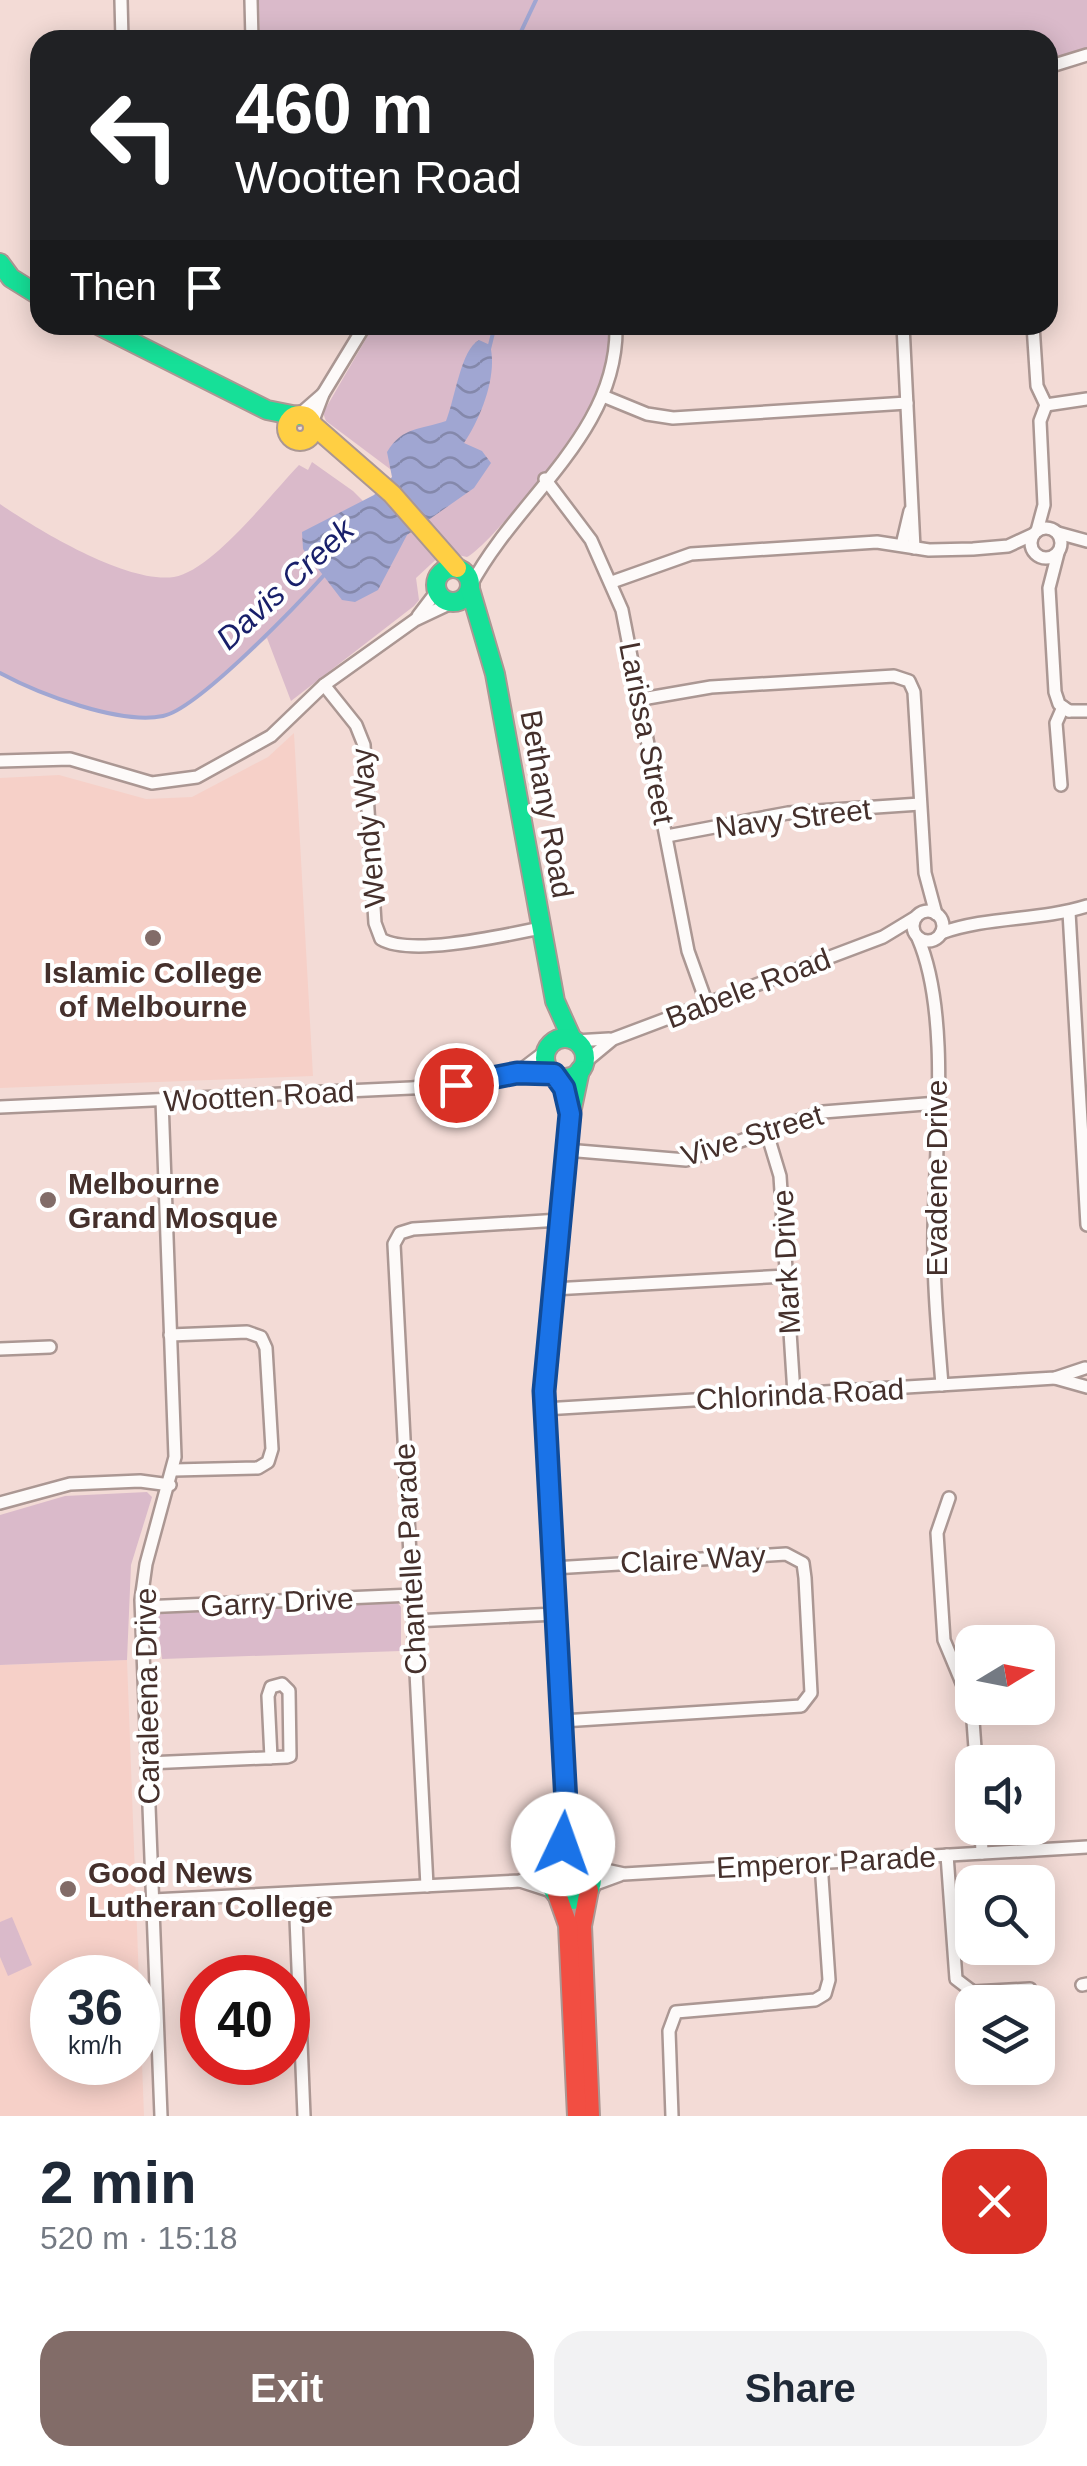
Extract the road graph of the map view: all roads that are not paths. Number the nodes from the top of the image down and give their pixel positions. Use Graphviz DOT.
graph roads {
  1 [pos="121,0"];
  2 [pos="251,0"];
  3 [pos="122,30"];
  4 [pos="252,30"];
  5 [pos="1087,56"];
  6 [pos="1058,64"];
  7 [pos="0,263"];
  8 [pos="30,290"];
  9 [pos="118,335"];
  10 [pos="360,335"];
  11 [pos="615,335"];
  12 [pos="904,335"];
  13 [pos="1034,335"];
  14 [pos="603,396"];
  15 [pos="1087,399"];
  16 [pos="908,404"];
  17 [pos="1046,405"];
  18 [pos="302,425"];
  19 [pos="545,479"];
  20 [pos="1044,505"];
  21 [pos="1036,532"];
  22 [pos="1057,532"];
  23 [pos="429,540"];
  24 [pos="1086,541"];
  25 [pos="908,546"];
  26 [pos="1008,546"];
  27 [pos="490,549"];
  28 [pos="1058,553"];
  29 [pos="1035,554"];
  30 [pos="458,569"];
  31 [pos="612,582"];
  32 [pos="470,587"];
  33 [pos="1049,588"];
  34 [pos="445,594"];
  35 [pos="476,620"];
  36 [pos="324,685"];
  37 [pos="642,699"];
  38 [pos="1066,709"];
  39 [pos="1087,712"];
  40 [pos="0,761"];
  41 [pos="1061,785"];
  42 [pos="920,804"];
  43 [pos="667,836"];
  44 [pos="925,873"];
  45 [pos="1087,906"];
  46 [pos="1068,912"];
  47 [pos="937,914"];
  48 [pos="916,916"];
  49 [pos="976,922"];
  50 [pos="541,928"];
  51 [pos="939,935"];
  52 [pos="883,937"];
  53 [pos="918,938"];
  54 [pos="930,972"];
  55 [pos="554,1001"];
  56 [pos="707,1004"];
  57 [pos="613,1039"];
  58 [pos="573,1040"];
  59 [pos="548,1048"];
  60 [pos="582,1067"];
  61 [pos="517,1073"];
  62 [pos="556,1075"];
  63 [pos="162,1100"];
  64 [pos="938,1103"];
  65 [pos="0,1107"];
  66 [pos="570,1114"];
  67 [pos="767,1133"];
  68 [pos="566,1150"];
  69 [pos="560,1220"];
  70 [pos="1087,1225"];
  71 [pos="786,1276"];
  72 [pos="554,1289"];
  73 [pos="170,1335"];
  74 [pos="50,1347"];
  75 [pos="0,1349"];
  76 [pos="1086,1365"];
  77 [pos="1055,1378"];
  78 [pos="942,1385"];
  79 [pos="1087,1386"];
  80 [pos="794,1394"];
  81 [pos="544,1409"];
  82 [pos="174,1470"];
  83 [pos="170,1486"];
  84 [pos="950,1498"];
  85 [pos="0,1504"];
  86 [pos="553,1568"];
  87 [pos="414,1595"];
  88 [pos="142,1607"];
  89 [pos="556,1614"];
  90 [pos="414,1621"];
  91 [pos="562,1721"];
  92 [pos="975,1745"];
  93 [pos="271,1758"];
  94 [pos="147,1763"];
  95 [pos="567,1822"];
  96 [pos="982,1845"];
  97 [pos="1087,1847"];
  98 [pos="982,1853"];
  99 [pos="948,1855"];
  100 [pos="821,1863"];
  101 [pos="586,1864"];
  102 [pos="556,1865"];
  103 [pos="624,1874"];
  104 [pos="520,1881"];
  105 [pos="428,1886"];
  106 [pos="590,1888"];
  107 [pos="294,1893"];
  108 [pos="555,1893"];
  109 [pos="153,1900"];
  110 [pos="961,1985"];
  111 [pos="161,2116"];
  112 [pos="304,2116"];
  113 [pos="577,2116"];
  114 [pos="590,2116"];
  115 [pos="672,2116"];
  1 -- 3 [label="street"];
  2 -- 4 [label="street"];
  5 -- 6 [label="street"];
  7 -- 8 [label="street"];
  9 -- 18 [label="street"];
  10 -- 18 [label="street"];
  11 -- 14 [label="street"];
  12 -- 16 [label="street"];
  13 -- 17 [label="street"];
  14 -- 16 [label="street"];
  14 -- 19 [label="street"];
  15 -- 17 [label="street"];
  16 -- 25 [label="street"];
  17 -- 20 [label="street"];
  18 -- 23 [label="street, Bethany Road"];
  19 -- 27 [label="street"];
  19 -- 31 [label="street, Larissa Street"];
  20 -- 21 [label="street"];
  20 -- 22 [label="street"];
  21 -- 22 [label="street"];
  21 -- 26 [label="street"];
  21 -- 29 [label="street"];
  22 -- 24 [label="street"];
  22 -- 28 [label="street"];
  23 -- 30 [label="street, Bethany Road"];
  23 -- 34 [label="street, Bethany Road"];
  24 -- 28 [label="street"];
  25 -- 26 [label="street"];
  25 -- 31 [label="street"];
  26 -- 29 [label="street"];
  27 -- 30 [label="street"];
  27 -- 32 [label="street"];
  28 -- 29 [label="street"];
  28 -- 33 [label="street"];
  29 -- 33 [label="street"];
  30 -- 32 [label="street, Bethany Road"];
  30 -- 34 [label="street"];
  31 -- 37 [label="street, Larissa Street"];
  32 -- 34 [label="street"];
  32 -- 35 [label="street, Bethany Road"];
  33 -- 38 [label="street"];
  34 -- 35 [label="street"];
  34 -- 36 [label="street"];
  35 -- 50 [label="street, Bethany Road"];
  36 -- 40 [label="street"];
  36 -- 50 [label="street, Wendy Way"];
  37 -- 42 [label="street"];
  37 -- 43 [label="street, Larissa Street"];
  38 -- 39 [label="street"];
  38 -- 41 [label="street"];
  42 -- 43 [label="street, Navy Street"];
  42 -- 44 [label="street"];
  43 -- 56 [label="street, Larissa Street"];
  44 -- 47 [label="street"];
  44 -- 48 [label="street"];
  45 -- 46 [label="street"];
  46 -- 49 [label="street"];
  46 -- 70 [label="street"];
  47 -- 48 [label="street"];
  47 -- 49 [label="street"];
  47 -- 51 [label="street"];
  48 -- 52 [label="street, Babele Road"];
  48 -- 53 [label="street"];
  49 -- 51 [label="street"];
  50 -- 55 [label="street, Bethany Road"];
  51 -- 53 [label="street"];
  51 -- 54 [label="street, Evadene Drive"];
  52 -- 53 [label="street, Babele Road"];
  52 -- 56 [label="street, Babele Road"];
  53 -- 54 [label="street, Evadene Drive"];
  54 -- 64 [label="street, Evadene Drive"];
  55 -- 58 [label="street, Bethany Road"];
  55 -- 59 [label="street, Bethany Road"];
  56 -- 57 [label="street, Babele Road"];
  57 -- 58 [label="street, Babele Road"];
  57 -- 60 [label="street, Babele Road"];
  58 -- 59 [label="street"];
  58 -- 60 [label="street"];
  59 -- 61 [label="street, Wootten Road"];
  59 -- 62 [label="street"];
  60 -- 62 [label="street"];
  60 -- 66 [label="street"];
  61 -- 62 [label="street, Wootten Road"];
  61 -- 63 [label="street, Wootten Road"];
  62 -- 66 [label="street"];
  63 -- 65 [label="street, Wootten Road"];
  63 -- 73 [label="street, Caraleena Drive"];
  64 -- 67 [label="street, Vive Street"];
  64 -- 78 [label="street, Evadene Drive"];
  66 -- 68 [label="street"];
  67 -- 68 [label="street, Vive Street"];
  67 -- 71 [label="street, Mark Drive"];
  68 -- 69 [label="street"];
  69 -- 72 [label="street"];
  69 -- 87 [label="street, Chantelle Parade"];
  71 -- 72 [label="street"];
  71 -- 80 [label="street, Mark Drive"];
  72 -- 81 [label="street"];
  73 -- 82 [label="street, Caraleena Drive"];
  73 -- 82 [label="street"];
  74 -- 75 [label="street"];
  76 -- 77 [label="street, Chlorinda Road"];
  76 -- 79 [label="street"];
  77 -- 78 [label="street, Chlorinda Road"];
  77 -- 79 [label="street, Chlorinda Road"];
  78 -- 80 [label="street, Chlorinda Road"];
  80 -- 81 [label="street, Chlorinda Road"];
  81 -- 86 [label="street"];
  82 -- 83 [label="street, Caraleena Drive"];
  83 -- 85 [label="street"];
  83 -- 88 [label="street, Caraleena Drive"];
  84 -- 92 [label="street"];
  86 -- 89 [label="street"];
  86 -- 91 [label="street, Claire Way"];
  87 -- 88 [label="street, Garry Drive"];
  87 -- 90 [label="street, Chantelle Parade"];
  88 -- 94 [label="street, Caraleena Drive"];
  89 -- 90 [label="street"];
  89 -- 91 [label="street"];
  90 -- 105 [label="street, Chantelle Parade"];
  91 -- 95 [label="street"];
  93 -- 93 [label="street"];
  93 -- 94 [label="street"];
  94 -- 109 [label="street, Caraleena Drive"];
  95 -- 101 [label="street"];
  95 -- 102 [label="street"];
  96 -- 98 [label="street"];
  97 -- 98 [label="street, Emperor Parade"];
  98 -- 99 [label="street, Emperor Parade"];
  99 -- 100 [label="street, Emperor Parade"];
  99 -- 110 [label="street"];
  100 -- 103 [label="street, Emperor Parade"];
  100 -- 115 [label="street"];
  101 -- 102 [label="street"];
  101 -- 103 [label="street, Emperor Parade"];
  101 -- 106 [label="street"];
  102 -- 104 [label="street"];
  102 -- 108 [label="street"];
  103 -- 106 [label="street, Emperor Parade"];
  104 -- 105 [label="street"];
  104 -- 108 [label="street"];
  105 -- 107 [label="street"];
  106 -- 108 [label="street"];
  106 -- 114 [label="street"];
  107 -- 109 [label="street"];
  107 -- 112 [label="street"];
  108 -- 113 [label="street"];
  109 -- 111 [label="street, Caraleena Drive"];
}
